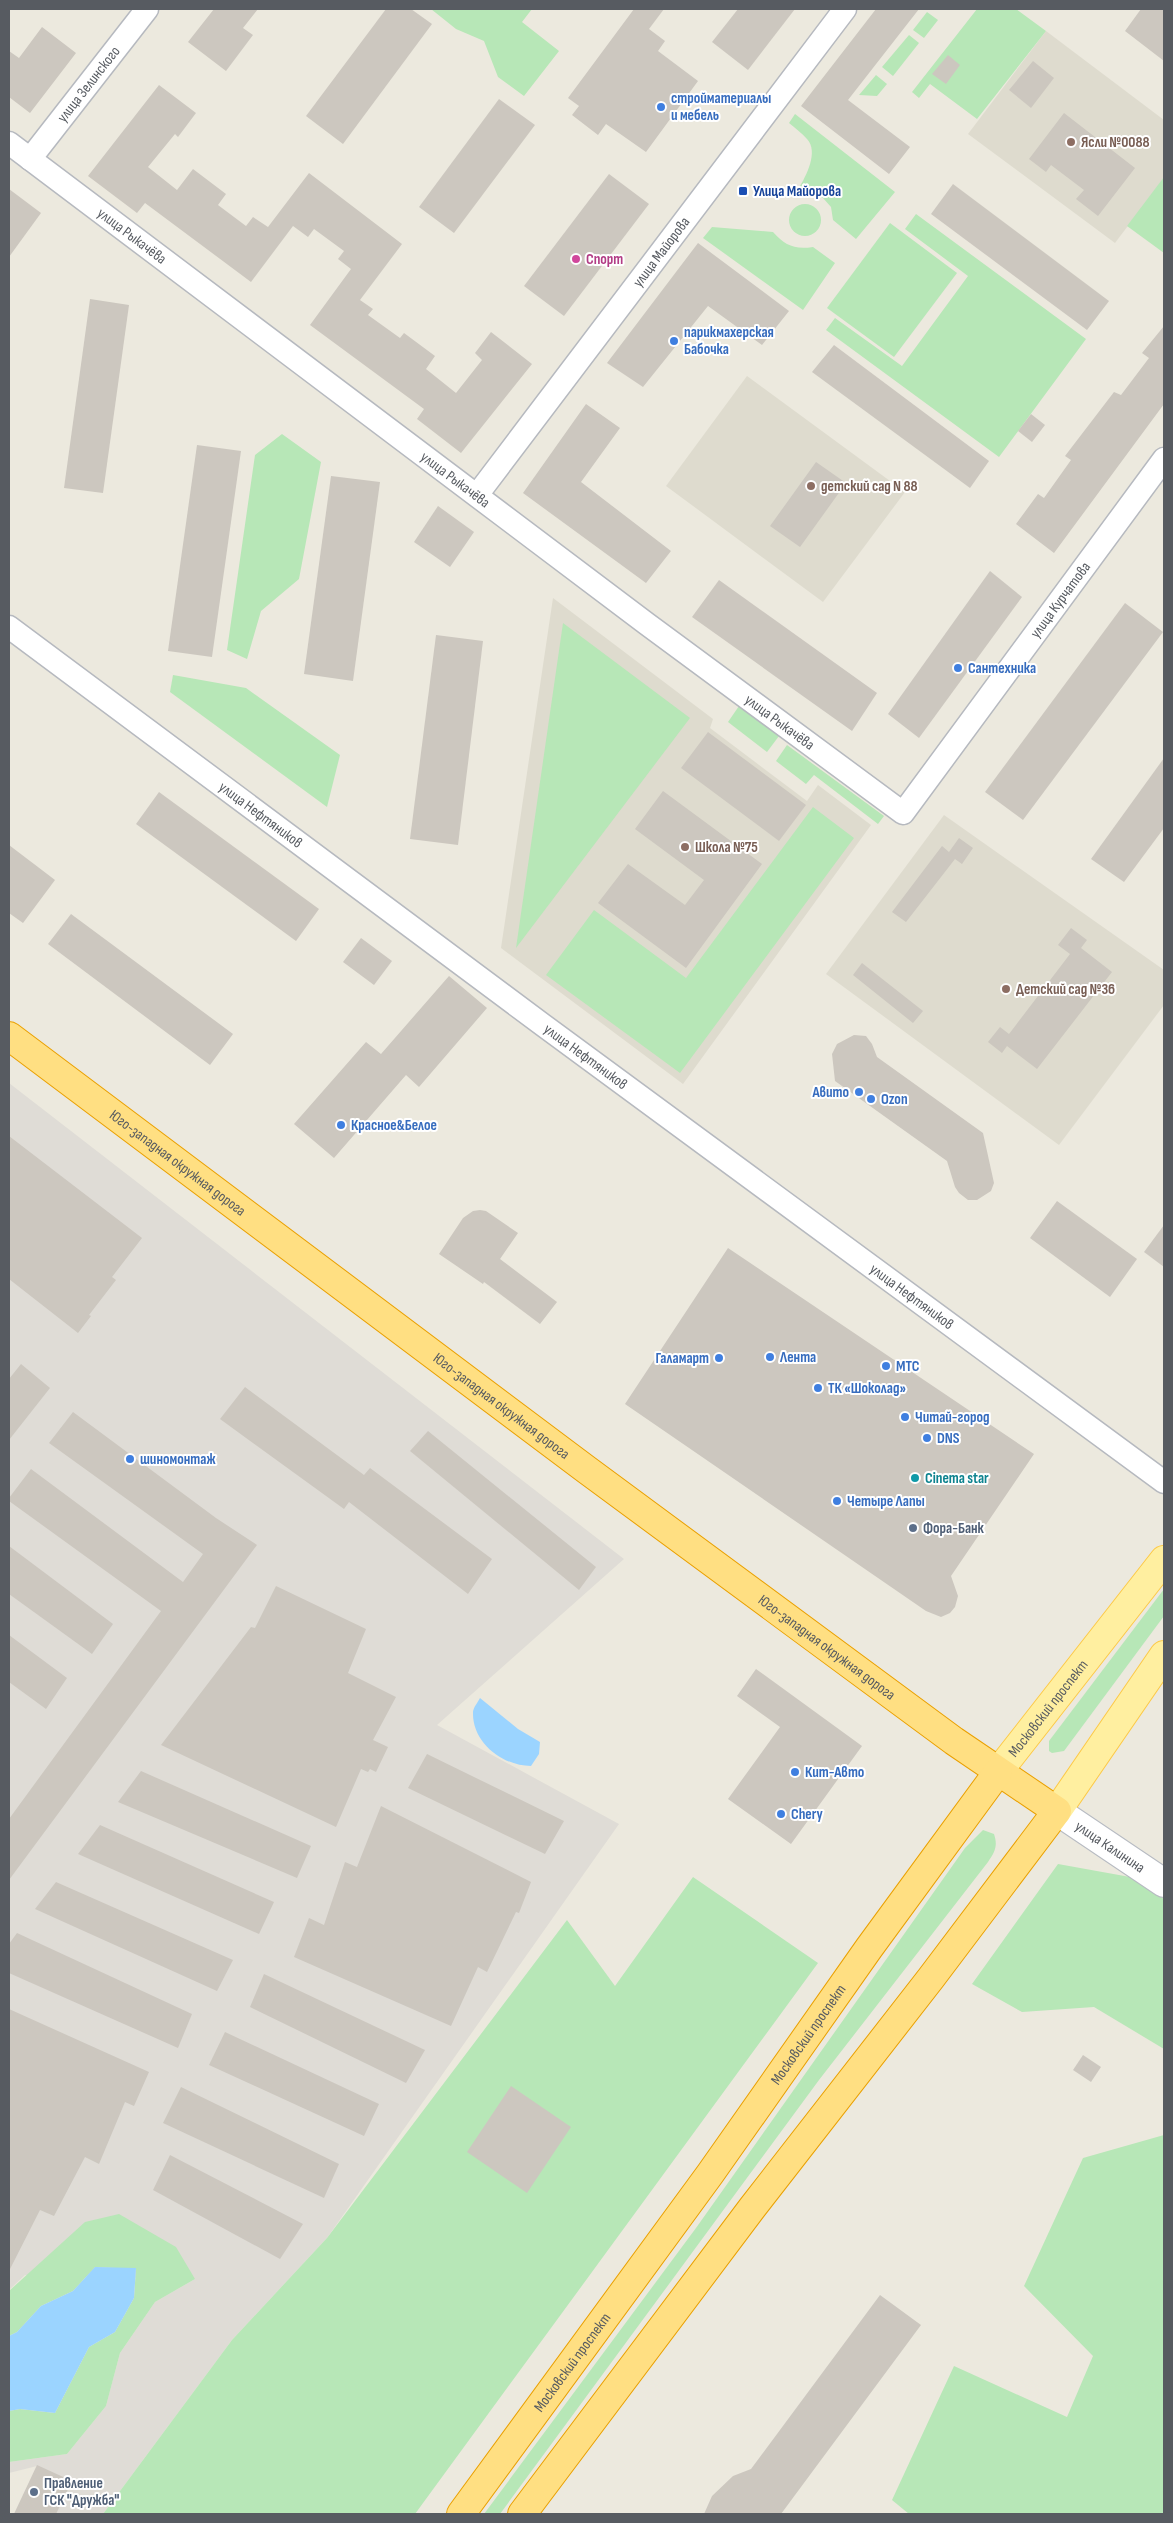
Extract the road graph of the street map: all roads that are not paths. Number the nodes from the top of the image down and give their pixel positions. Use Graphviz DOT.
graph roads {
  1 [pos="147,9"];
  2 [pos="844,9"];
  3 [pos="9,143"];
  4 [pos="30,159"];
  5 [pos="1164,459"];
  6 [pos="477,495"];
  7 [pos="9,627"];
  8 [pos="903,813"];
  9 [pos="9,1036"];
  10 [pos="1164,1482"];
  11 [pos="1164,1560"];
  12 [pos="1164,1655"];
  13 [pos="998,1772"];
  14 [pos="1057,1811"];
  15 [pos="1164,1883"];
  16 [pos="461,2514"];
  17 [pos="522,2514"];
  1 -- 4 [label="street, улица Зелинского"];
  2 -- 6 [label="street, улица Майорова"];
  3 -- 4 [label="street, улица Рыкачёва"];
  4 -- 6 [label="street, улица Рыкачёва"];
  5 -- 8 [label="street, улица Курчатова"];
  6 -- 8 [label="street, улица Рыкачёва"];
  7 -- 10 [label="street, улица Нефтяников"];
  9 -- 13 [label="highway, Юго-западная окружная дорога"];
  11 -- 13 [label="main road, Московский проспект"];
  12 -- 14 [label="main road"];
  13 -- 14 [label="highway, Юго-западная окружная дорога"];
  13 -- 16 [label="highway, Московский проспект"];
  14 -- 15 [label="main road, улица Калинина"];
  14 -- 17 [label="highway"];
}
